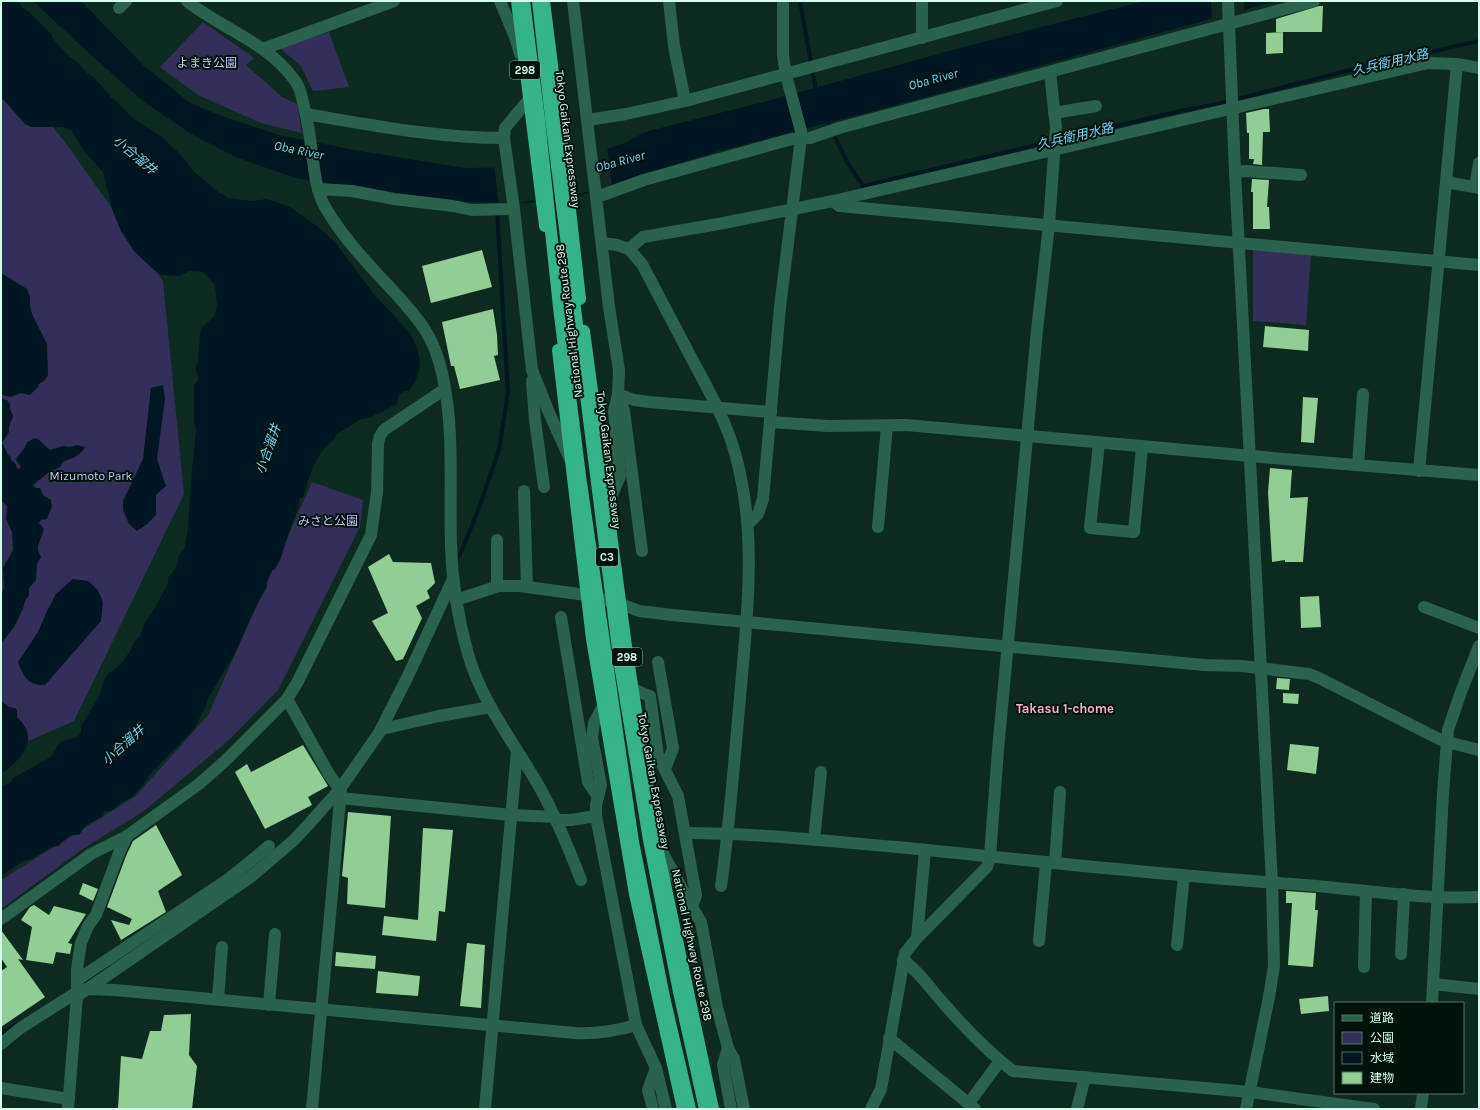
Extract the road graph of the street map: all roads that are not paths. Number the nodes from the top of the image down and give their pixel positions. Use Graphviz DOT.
graph roads {
  1 [pos="187,1"];
  2 [pos="394,1"];
  3 [pos="500,1"];
  4 [pos="517,1"];
  5 [pos="524,1"];
  6 [pos="538,1"];
  7 [pos="544,1"];
  8 [pos="573,1"];
  9 [pos="669,1"];
  10 [pos="783,1"];
  11 [pos="922,1"];
  12 [pos="1057,1"];
  13 [pos="1228,1"];
  14 [pos="1314,1"];
  15 [pos="1228,20"];
  16 [pos="922,38"];
  17 [pos="263,49"];
  18 [pos="1457,64"];
  19 [pos="1479,68"];
  20 [pos="525,70"];
  21 [pos="1050,72"];
  22 [pos="786,75"];
  23 [pos="530,98"];
  24 [pos="684,101"];
  25 [pos="1096,106"];
  26 [pos="1232,109"];
  27 [pos="1054,113"];
  28 [pos="306,114"];
  29 [pos="588,120"];
  30 [pos="801,135"];
  31 [pos="504,138"];
  32 [pos="1054,151"];
  33 [pos="1479,163"];
  34 [pos="1235,172"];
  35 [pos="1301,176"];
  36 [pos="1446,182"];
  37 [pos="317,187"];
  38 [pos="1477,187"];
  39 [pos="597,197"];
  40 [pos="834,201"];
  41 [pos="514,209"];
  42 [pos="792,210"];
  43 [pos="1049,225"];
  44 [pos="1238,243"];
  45 [pos="603,244"];
  46 [pos="629,249"];
  47 [pos="1439,261"];
  48 [pos="1479,265"];
  49 [pos="532,370"];
  50 [pos="445,389"];
  51 [pos="618,394"];
  52 [pos="1364,394"];
  53 [pos="718,408"];
  54 [pos="771,417"];
  55 [pos="887,426"];
  56 [pos="1028,436"];
  57 [pos="1099,443"];
  58 [pos="1142,447"];
  59 [pos="1249,456"];
  60 [pos="570,460"];
  61 [pos="1358,465"];
  62 [pos="1418,470"];
  63 [pos="1479,475"];
  64 [pos="544,487"];
  65 [pos="524,491"];
  66 [pos="607,506"];
  67 [pos="748,524"];
  68 [pos="878,527"];
  69 [pos="497,540"];
  70 [pos="642,551"];
  71 [pos="453,579"];
  72 [pos="497,586"];
  73 [pos="527,587"];
  74 [pos="586,594"];
  75 [pos="456,600"];
  76 [pos="621,604"];
  77 [pos="1424,607"];
  78 [pos="561,617"];
  79 [pos="746,622"];
  80 [pos="1479,628"];
  81 [pos="1008,646"];
  82 [pos="1479,646"];
  83 [pos="658,662"];
  84 [pos="1260,669"];
  85 [pos="632,689"];
  86 [pos="287,699"];
  87 [pos="603,706"];
  88 [pos="490,707"];
  89 [pos="382,729"];
  90 [pos="1447,742"];
  91 [pos="1479,750"];
  92 [pos="517,751"];
  93 [pos="665,769"];
  94 [pos="821,772"];
  95 [pos="340,791"];
  96 [pos="1060,792"];
  97 [pos="598,797"];
  98 [pos="511,815"];
  99 [pos="596,816"];
  100 [pos="555,819"];
  101 [pos="685,833"];
  102 [pos="728,833"];
  103 [pos="127,836"];
  104 [pos="814,840"];
  105 [pos="656,842"];
  106 [pos="269,846"];
  107 [pos="925,850"];
  108 [pos="990,856"];
  109 [pos="1051,863"];
  110 [pos="1184,875"];
  111 [pos="581,880"];
  112 [pos="1272,883"];
  113 [pos="721,886"];
  114 [pos="1366,891"];
  115 [pos="1404,894"];
  116 [pos="1479,897"];
  117 [pos="1438,898"];
  118 [pos="692,907"];
  119 [pos="1,920"];
  120 [pos="275,934"];
  121 [pos="917,938"];
  122 [pos="1039,941"];
  123 [pos="1178,945"];
  124 [pos="222,947"];
  125 [pos="1401,954"];
  126 [pos="903,960"];
  127 [pos="1364,967"];
  128 [pos="1433,984"];
  129 [pos="79,989"];
  130 [pos="1479,989"];
  131 [pos="218,999"];
  132 [pos="1432,1002"];
  133 [pos="269,1005"];
  134 [pos="322,1010"];
  135 [pos="636,1025"];
  136 [pos="493,1026"];
  137 [pos="889,1038"];
  138 [pos="1,1044"];
  139 [pos="728,1048"];
  140 [pos="1000,1061"];
  141 [pos="656,1068"];
  142 [pos="1085,1077"];
  143 [pos="1,1088"];
  144 [pos="1250,1092"];
  145 [pos="1423,1094"];
  146 [pos="68,1104"];
  147 [pos="972,1106"];
  148 [pos="312,1109"];
  149 [pos="485,1109"];
  150 [pos="652,1109"];
  151 [pos="666,1109"];
  152 [pos="683,1109"];
  153 [pos="690,1109"];
  154 [pos="705,1109"];
  155 [pos="713,1109"];
  156 [pos="731,1109"];
  157 [pos="744,1109"];
  158 [pos="870,1109"];
  159 [pos="1077,1109"];
  160 [pos="1246,1109"];
  161 [pos="1374,1109"];
  162 [pos="1421,1109"];
  1 -- 17 [label="street"];
  2 -- 17 [label="street"];
  3 -- 20 [label="street"];
  4 -- 20 [label="highway, National Highway Route 298 / 298"];
  5 -- 153 [label="highway, C3, bridge"];
  6 -- 154 [label="highway, Tokyo Gaikan Expressway / C3, bridge"];
  7 -- 66 [label="highway, National Highway Route 298 / 298"];
  8 -- 29 [label="street"];
  9 -- 24 [label="street"];
  10 -- 22 [label="street"];
  11 -- 16 [label="street"];
  12 -- 16 [label="street"];
  13 -- 15 [label="street"];
  14 -- 15 [label="street"];
  15 -- 21 [label="street"];
  15 -- 26 [label="street"];
  16 -- 22 [label="street"];
  17 -- 28 [label="street"];
  18 -- 19 [label="street"];
  18 -- 26 [label="street"];
  18 -- 36 [label="street"];
  20 -- 23 [label="highway, National Highway Route 298 / 298"];
  21 -- 27 [label="street"];
  21 -- 30 [label="street"];
  22 -- 24 [label="street"];
  22 -- 30 [label="street"];
  23 -- 31 [label="street"];
  23 -- 60 [label="highway, National Highway Route 298 / 298"];
  24 -- 29 [label="street"];
  25 -- 27 [label="street"];
  26 -- 32 [label="street"];
  26 -- 34 [label="street"];
  27 -- 32 [label="street"];
  28 -- 31 [label="street"];
  28 -- 37 [label="street"];
  29 -- 39 [label="street"];
  30 -- 39 [label="street"];
  30 -- 42 [label="street"];
  31 -- 41 [label="street"];
  32 -- 40 [label="street"];
  32 -- 43 [label="street"];
  33 -- 38 [label="street"];
  34 -- 35 [label="street"];
  34 -- 44 [label="street"];
  36 -- 38 [label="street"];
  36 -- 47 [label="street"];
  37 -- 41 [label="street"];
  37 -- 50 [label="street"];
  39 -- 45 [label="street"];
  40 -- 42 [label="street"];
  40 -- 43 [label="street"];
  41 -- 49 [label="street"];
  42 -- 46 [label="street"];
  42 -- 54 [label="street"];
  43 -- 44 [label="street"];
  43 -- 56 [label="street"];
  44 -- 47 [label="street"];
  44 -- 59 [label="street"];
  45 -- 46 [label="street"];
  45 -- 51 [label="street"];
  46 -- 53 [label="street"];
  47 -- 48 [label="street"];
  47 -- 62 [label="street"];
  49 -- 60 [label="street"];
  49 -- 64 [label="street"];
  50 -- 71 [label="street"];
  50 -- 86 [label="street"];
  51 -- 53 [label="street"];
  51 -- 66 [label="street"];
  51 -- 70 [label="street"];
  52 -- 61 [label="street"];
  53 -- 54 [label="street"];
  53 -- 67 [label="street"];
  54 -- 55 [label="street"];
  54 -- 67 [label="street"];
  55 -- 56 [label="street"];
  55 -- 68 [label="street"];
  56 -- 57 [label="street"];
  56 -- 81 [label="street"];
  57 -- 58 [label="street"];
  57 -- 58 [label="street"];
  58 -- 59 [label="street"];
  59 -- 61 [label="street"];
  59 -- 84 [label="street"];
  60 -- 74 [label="highway, National Highway Route 298 / 298"];
  61 -- 62 [label="street"];
  62 -- 63 [label="street"];
  65 -- 73 [label="street"];
  66 -- 76 [label="highway, National Highway Route 298 / 298"];
  67 -- 79 [label="street"];
  69 -- 72 [label="street"];
  71 -- 75 [label="street"];
  71 -- 89 [label="street"];
  72 -- 73 [label="street"];
  72 -- 75 [label="street"];
  73 -- 74 [label="street"];
  74 -- 76 [label="street"];
  74 -- 87 [label="highway, National Highway Route 298 / 298"];
  75 -- 88 [label="street"];
  76 -- 79 [label="street"];
  76 -- 85 [label="highway, National Highway Route 298 / 298"];
  77 -- 80 [label="street"];
  78 -- 97 [label="street"];
  79 -- 81 [label="street"];
  79 -- 102 [label="street"];
  81 -- 84 [label="street"];
  81 -- 108 [label="street"];
  82 -- 90 [label="street"];
  83 -- 93 [label="street"];
  84 -- 90 [label="street"];
  84 -- 112 [label="street"];
  85 -- 93 [label="street"];
  85 -- 105 [label="highway, National Highway Route 298 / 298"];
  86 -- 95 [label="street"];
  86 -- 103 [label="street"];
  87 -- 97 [label="street"];
  87 -- 152 [label="highway, National Highway Route 298 / 298"];
  88 -- 89 [label="street"];
  88 -- 92 [label="street"];
  89 -- 95 [label="street"];
  90 -- 91 [label="street"];
  90 -- 117 [label="street"];
  92 -- 98 [label="street"];
  92 -- 100 [label="street"];
  93 -- 101 [label="street"];
  94 -- 104 [label="street"];
  95 -- 98 [label="street"];
  95 -- 129 [label="street"];
  95 -- 134 [label="street"];
  96 -- 109 [label="street"];
  97 -- 99 [label="street"];
  98 -- 100 [label="street"];
  98 -- 136 [label="street"];
  99 -- 100 [label="street"];
  99 -- 135 [label="street"];
  100 -- 111 [label="street"];
  101 -- 102 [label="street"];
  101 -- 118 [label="street"];
  102 -- 104 [label="street"];
  102 -- 113 [label="street"];
  103 -- 119 [label="street"];
  103 -- 129 [label="street"];
  104 -- 107 [label="street"];
  105 -- 118 [label="street"];
  105 -- 155 [label="highway, National Highway Route 298 / 298"];
  106 -- 129 [label="street"];
  107 -- 108 [label="street"];
  107 -- 121 [label="street"];
  108 -- 109 [label="street"];
  108 -- 121 [label="street"];
  109 -- 110 [label="street"];
  109 -- 122 [label="street"];
  110 -- 112 [label="street"];
  110 -- 123 [label="street"];
  112 -- 114 [label="street"];
  112 -- 144 [label="street"];
  114 -- 115 [label="street"];
  114 -- 127 [label="street"];
  115 -- 117 [label="street"];
  115 -- 125 [label="street"];
  116 -- 117 [label="street"];
  117 -- 128 [label="street"];
  118 -- 139 [label="street"];
  120 -- 133 [label="street"];
  121 -- 126 [label="street"];
  124 -- 131 [label="street"];
  126 -- 137 [label="street"];
  126 -- 140 [label="street"];
  128 -- 130 [label="street"];
  128 -- 132 [label="street"];
  129 -- 131 [label="street"];
  129 -- 138 [label="street"];
  129 -- 146 [label="street"];
  131 -- 133 [label="street"];
  133 -- 134 [label="street"];
  134 -- 136 [label="street"];
  134 -- 148 [label="street"];
  135 -- 136 [label="street"];
  135 -- 141 [label="street"];
  136 -- 149 [label="street"];
  137 -- 147 [label="street"];
  137 -- 158 [label="street"];
  139 -- 156 [label="street"];
  139 -- 157 [label="street"];
  140 -- 142 [label="street"];
  140 -- 147 [label="street"];
  141 -- 150 [label="street"];
  141 -- 151 [label="street"];
  142 -- 144 [label="street"];
  142 -- 159 [label="street"];
  143 -- 146 [label="street"];
  144 -- 160 [label="street"];
  144 -- 161 [label="street"];
  145 -- 162 [label="street"];
}
